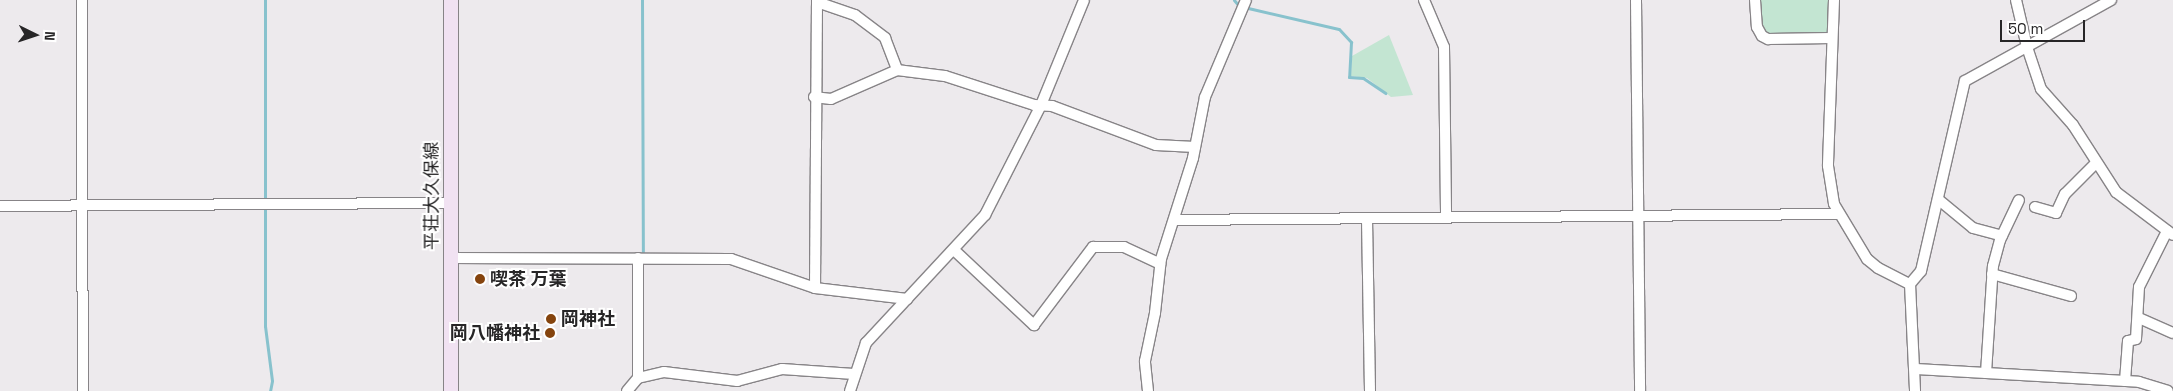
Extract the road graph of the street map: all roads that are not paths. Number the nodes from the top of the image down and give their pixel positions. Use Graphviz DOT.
graph roads {
  1 [pos="82,0"];
  2 [pos="451,0"];
  3 [pos="1084,0"];
  4 [pos="1246,0"];
  5 [pos="1424,0"];
  6 [pos="1636,0"];
  7 [pos="1755,0"];
  8 [pos="1834,0"];
  9 [pos="2016,0"];
  10 [pos="2111,0"];
  11 [pos="817,1"];
  12 [pos="1831,38"];
  13 [pos="2027,47"];
  14 [pos="897,70"];
  15 [pos="814,98"];
  16 [pos="1041,105"];
  17 [pos="1195,147"];
  18 [pos="2095,164"];
  19 [pos="1939,200"];
  20 [pos="2019,200"];
  21 [pos="451,203"];
  22 [pos="0,206"];
  23 [pos="82,206"];
  24 [pos="2035,207"];
  25 [pos="1838,214"];
  26 [pos="1640,215"];
  27 [pos="1446,218"];
  28 [pos="1367,219"];
  29 [pos="1176,220"];
  30 [pos="2170,233"];
  31 [pos="2002,236"];
  32 [pos="954,250"];
  33 [pos="451,258"];
  34 [pos="638,258"];
  35 [pos="1160,264"];
  36 [pos="1992,274"];
  37 [pos="1910,284"];
  38 [pos="815,288"];
  39 [pos="2071,296"];
  40 [pos="907,299"];
  41 [pos="2139,318"];
  42 [pos="2173,333"];
  43 [pos="1916,369"];
  44 [pos="1986,373"];
  45 [pos="854,374"];
  46 [pos="638,378"];
  47 [pos="2125,382"];
  48 [pos="2140,387"];
  49 [pos="83,391"];
  50 [pos="451,391"];
  51 [pos="627,391"];
  52 [pos="850,391"];
  53 [pos="1148,391"];
  54 [pos="1370,391"];
  55 [pos="1640,391"];
  56 [pos="1915,391"];
  57 [pos="2168,391"];
  1 -- 23 [label="street"];
  2 -- 21 [label="main road, 平荘大久保線"];
  3 -- 16 [label="street"];
  4 -- 17 [label="street"];
  5 -- 27 [label="street"];
  6 -- 26 [label="street"];
  7 -- 12 [label="street"];
  8 -- 12 [label="street"];
  9 -- 13 [label="street"];
  10 -- 13 [label="street"];
  11 -- 14 [label="street"];
  11 -- 15 [label="street"];
  12 -- 25 [label="street"];
  13 -- 18 [label="street"];
  13 -- 19 [label="street"];
  14 -- 15 [label="street"];
  14 -- 16 [label="street"];
  15 -- 38 [label="street"];
  16 -- 17 [label="street"];
  16 -- 32 [label="street"];
  17 -- 29 [label="street"];
  18 -- 24 [label="street"];
  18 -- 30 [label="street"];
  19 -- 31 [label="street"];
  19 -- 37 [label="street"];
  20 -- 31 [label="street"];
  21 -- 23 [label="street"];
  21 -- 33 [label="main road, 平荘大久保線"];
  22 -- 23 [label="street"];
  23 -- 49 [label="street"];
  25 -- 26 [label="street"];
  25 -- 37 [label="street"];
  26 -- 27 [label="street"];
  26 -- 55 [label="street"];
  27 -- 28 [label="street"];
  28 -- 29 [label="street"];
  28 -- 54 [label="street"];
  29 -- 35 [label="street"];
  30 -- 41 [label="street"];
  31 -- 36 [label="street"];
  32 -- 35 [label="street"];
  32 -- 40 [label="street"];
  33 -- 34 [label="street"];
  33 -- 50 [label="main road, 平荘大久保線"];
  34 -- 38 [label="street"];
  34 -- 46 [label="street"];
  35 -- 53 [label="street"];
  36 -- 39 [label="street"];
  36 -- 44 [label="street"];
  37 -- 43 [label="street"];
  38 -- 40 [label="street"];
  40 -- 45 [label="street"];
  41 -- 42 [label="street"];
  41 -- 47 [label="street"];
  43 -- 44 [label="street"];
  43 -- 56 [label="street"];
  44 -- 47 [label="street"];
  45 -- 46 [label="street"];
  45 -- 52 [label="street"];
  46 -- 51 [label="street"];
  47 -- 48 [label="street"];
  48 -- 57 [label="street"];
}
